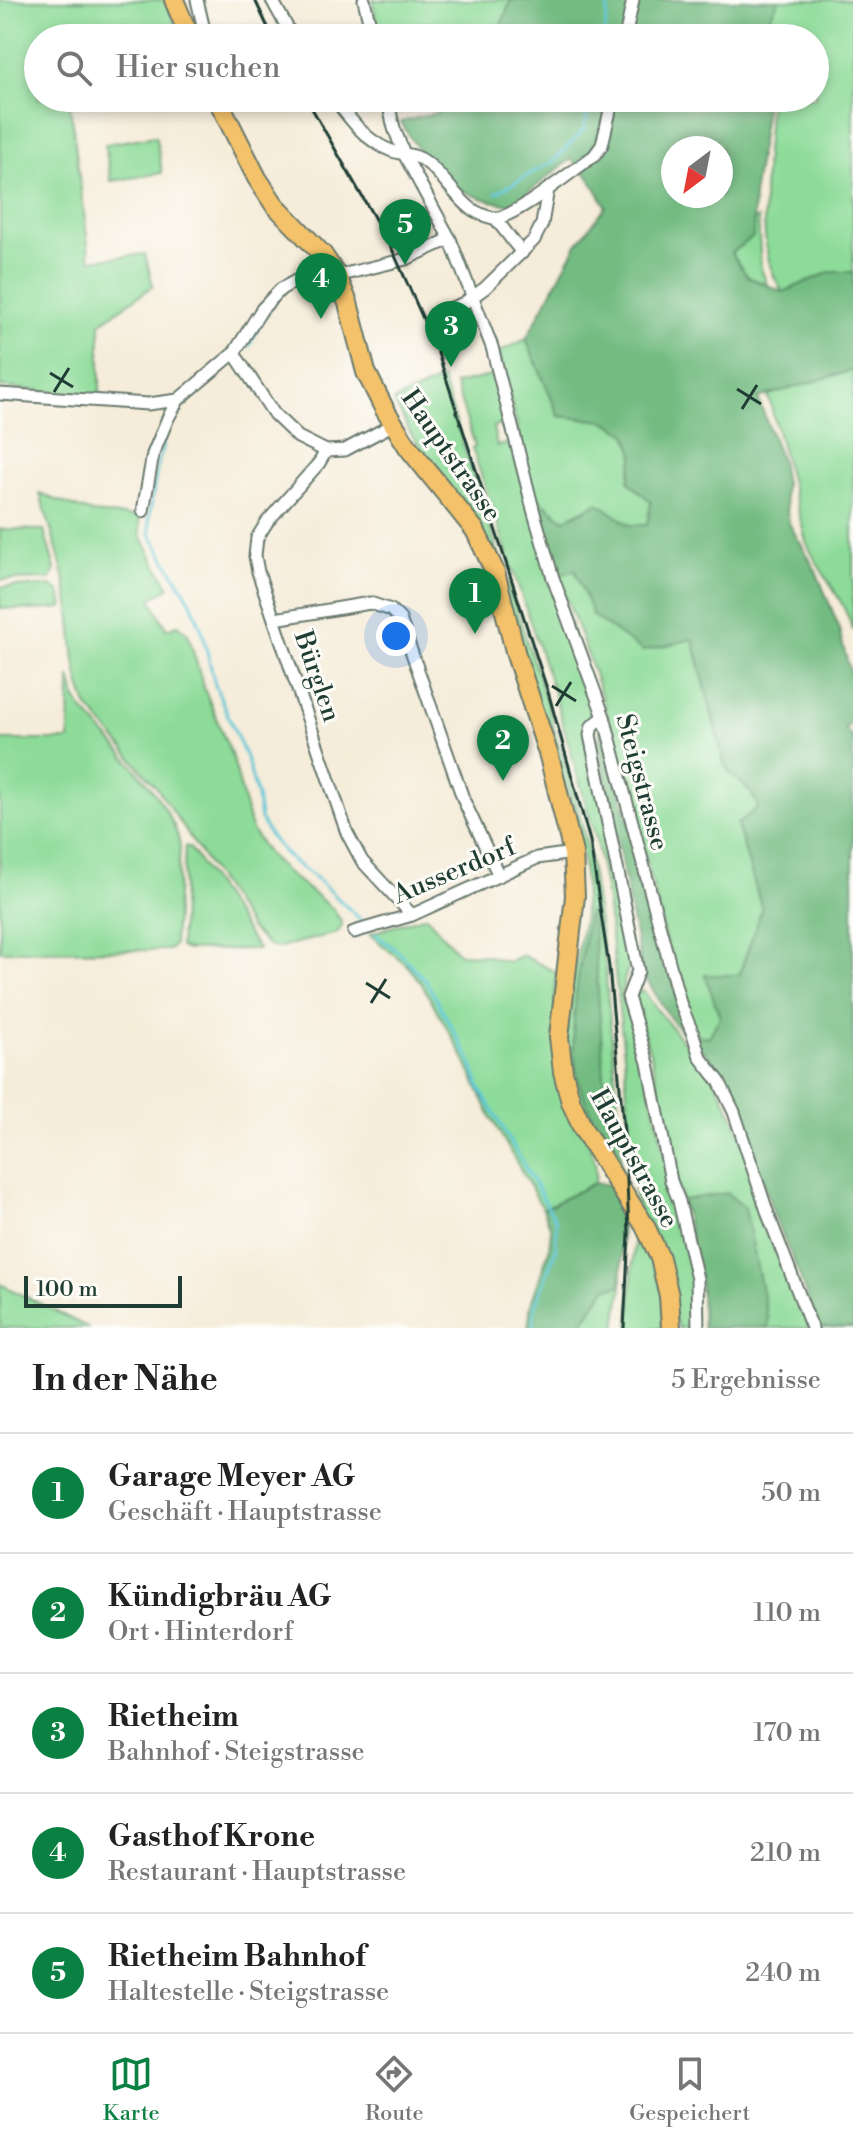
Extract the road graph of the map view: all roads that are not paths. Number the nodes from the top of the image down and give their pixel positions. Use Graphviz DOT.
graph roads {
  1 [pos="174,0"];
  2 [pos="197,0"];
  3 [pos="272,0"];
  4 [pos="364,0"];
  5 [pos="633,0"];
  6 [pos="184,24"];
  7 [pos="203,24"];
  8 [pos="285,24"];
  9 [pos="370,24"];
  10 [pos="628,24"];
  11 [pos="224,112"];
  12 [pos="344,112"];
  13 [pos="390,112"];
  14 [pos="610,112"];
  15 [pos="404,154"];
  16 [pos="548,189"];
  17 [pos="495,218"];
  18 [pos="450,239"];
  19 [pos="522,253"];
  20 [pos="333,270"];
  21 [pos="473,296"];
  22 [pos="434,315"];
  23 [pos="234,353"];
  24 [pos="0,394"];
  25 [pos="178,400"];
  26 [pos="394,424"];
  27 [pos="326,451"];
  28 [pos="143,511"];
  29 [pos="275,619"];
  30 [pos="604,717"];
  31 [pos="573,853"];
  32 [pos="499,876"];
  33 [pos="412,915"];
  34 [pos="354,932"];
  35 [pos="671,1328"];
  36 [pos="698,1328"];
  37 [pos="812,1328"];
  1 -- 6 [label="main road"];
  2 -- 7 [label="street"];
  3 -- 8 [label="street"];
  4 -- 9 [label="street"];
  5 -- 10 [label="street"];
  11 -- 20 [label="main road, Hauptstrasse"];
  12 -- 15 [label="street"];
  13 -- 15 [label="street, Steigstrasse"];
  14 -- 16 [label="street"];
  15 -- 17 [label="street"];
  15 -- 18 [label="street, Steigstrasse"];
  16 -- 17 [label="street"];
  16 -- 19 [label="street"];
  17 -- 19 [label="street"];
  18 -- 20 [label="street"];
  18 -- 21 [label="street, Steigstrasse"];
  19 -- 21 [label="street"];
  20 -- 23 [label="street"];
  20 -- 26 [label="main road, Hauptstrasse"];
  21 -- 22 [label="street"];
  21 -- 30 [label="street, Steigstrasse"];
  23 -- 25 [label="street"];
  23 -- 27 [label="street"];
  24 -- 25 [label="street"];
  25 -- 28 [label="street"];
  26 -- 27 [label="street"];
  26 -- 31 [label="main road, Hauptstrasse"];
  27 -- 29 [label="street, Bürglen"];
  29 -- 32 [label="street"];
  29 -- 33 [label="street, Bürglen"];
  30 -- 36 [label="street"];
  30 -- 37 [label="street, Steigstrasse"];
  31 -- 32 [label="street, Ausserdorf"];
  31 -- 35 [label="main road, Hauptstrasse"];
  32 -- 33 [label="street, Ausserdorf"];
  33 -- 34 [label="street, Ausserdorf"];
}
